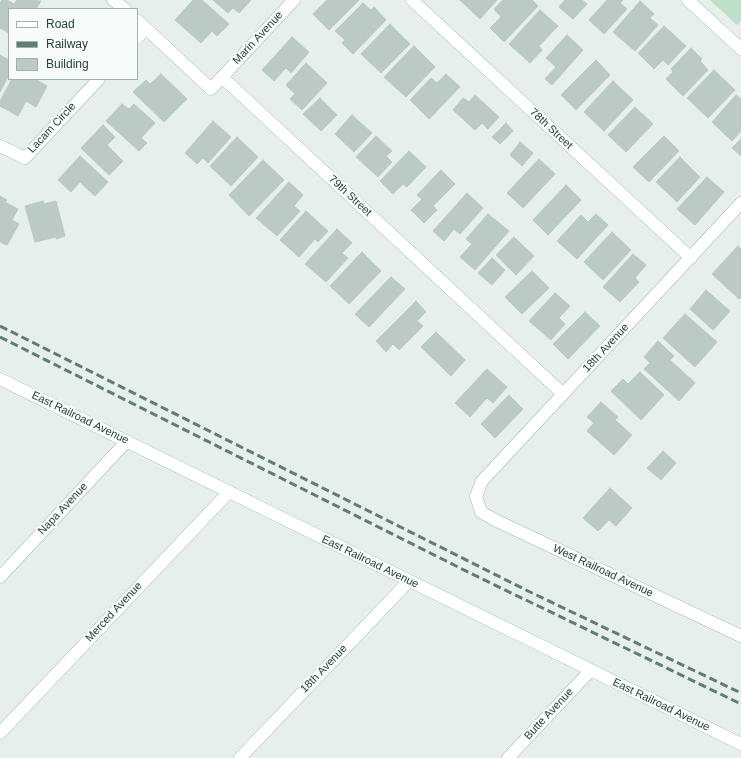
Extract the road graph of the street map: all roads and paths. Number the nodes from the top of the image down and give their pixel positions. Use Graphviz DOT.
graph roads {
  1 [pos="113,0"];
  2 [pos="294,0"];
  3 [pos="412,0"];
  4 [pos="688,0"];
  5 [pos="124,8"];
  6 [pos="138,21"];
  7 [pos="146,28"];
  8 [pos="138,37"];
  9 [pos="741,49"];
  10 [pos="222,77"];
  11 [pos="97,80"];
  12 [pos="0,146"];
  13 [pos="741,203"];
  14 [pos="691,258"];
  15 [pos="0,378"];
  16 [pos="563,394"];
  17 [pos="126,441"];
  18 [pos="229,492"];
  19 [pos="476,496"];
  20 [pos="0,577"];
  21 [pos="409,580"];
  22 [pos="741,636"];
  23 [pos="591,670"];
  24 [pos="0,733"];
  25 [pos="741,744"];
  26 [pos="240,758"];
  27 [pos="508,758"];
  1 -- 5 [label="street"];
  2 -- 10 [label="street, Marin Avenue"];
  3 -- 14 [label="street, 78th Street"];
  4 -- 9 [label="street"];
  6 -- 7 [label="street"];
  7 -- 8 [label="street"];
  7 -- 10 [label="street"];
  10 -- 16 [label="street, 79th Street"];
  11 -- 12 [label="street, Lacam Circle"];
  13 -- 14 [label="street, 18th Avenue"];
  14 -- 16 [label="street, 18th Avenue"];
  15 -- 17 [label="street, East Railroad Avenue"];
  16 -- 19 [label="street, 18th Avenue"];
  17 -- 18 [label="street, East Railroad Avenue"];
  17 -- 20 [label="street, Napa Avenue"];
  18 -- 21 [label="street, East Railroad Avenue"];
  18 -- 24 [label="street, Merced Avenue"];
  19 -- 22 [label="street, West Railroad Avenue"];
  21 -- 23 [label="street, East Railroad Avenue"];
  21 -- 26 [label="street, 18th Avenue"];
  23 -- 25 [label="street, East Railroad Avenue"];
  23 -- 27 [label="street, Butte Avenue"];
}
